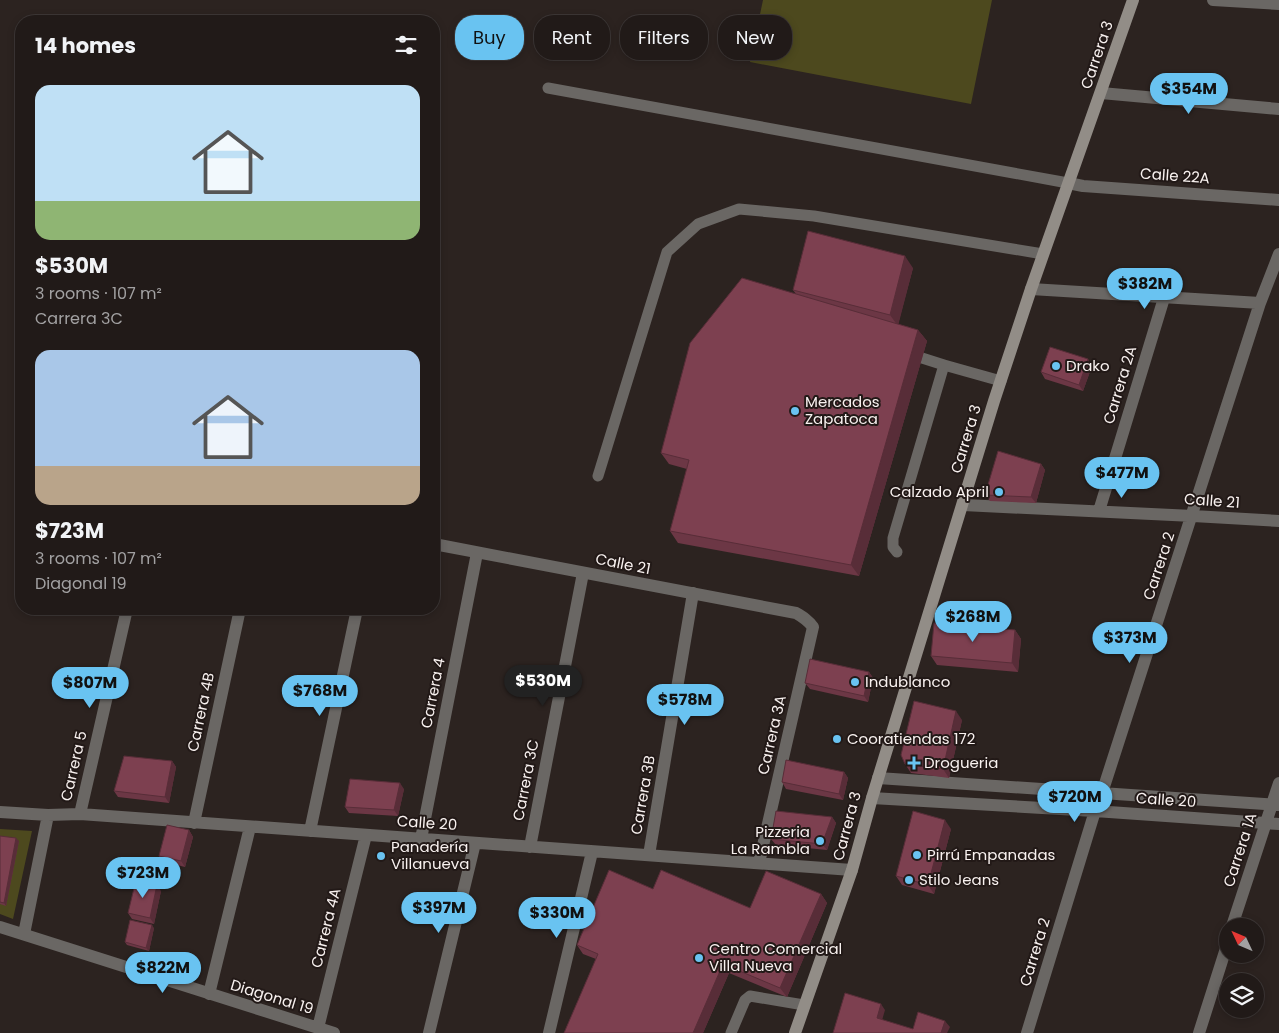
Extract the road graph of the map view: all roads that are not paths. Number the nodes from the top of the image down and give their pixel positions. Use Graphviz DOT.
graph roads {
  1 [pos="1133,0"];
  2 [pos="1213,0"];
  3 [pos="1279,4"];
  4 [pos="548,88"];
  5 [pos="1101,93"];
  6 [pos="1279,109"];
  7 [pos="1068,183"];
  8 [pos="1279,200"];
  9 [pos="1043,254"];
  10 [pos="1279,254"];
  11 [pos="1031,289"];
  12 [pos="1164,298"];
  13 [pos="1260,303"];
  14 [pos="922,358"];
  15 [pos="944,365"];
  16 [pos="1001,382"];
  17 [pos="598,476"];
  18 [pos="963,505"];
  19 [pos="1099,511"];
  20 [pos="1193,516"];
  21 [pos="1279,521"];
  22 [pos="440,545"];
  23 [pos="897,552"];
  24 [pos="477,553"];
  25 [pos="583,573"];
  26 [pos="693,593"];
  27 [pos="126,615"];
  28 [pos="239,615"];
  29 [pos="356,615"];
  30 [pos="805,617"];
  31 [pos="878,778"];
  32 [pos="1279,783"];
  33 [pos="1102,793"];
  34 [pos="872,798"];
  35 [pos="1276,805"];
  36 [pos="1095,811"];
  37 [pos="0,812"];
  38 [pos="80,814"];
  39 [pos="48,815"];
  40 [pos="194,823"];
  41 [pos="1265,824"];
  42 [pos="1279,824"];
  43 [pos="250,827"];
  44 [pos="310,831"];
  45 [pos="366,835"];
  46 [pos="421,839"];
  47 [pos="475,842"];
  48 [pos="530,846"];
  49 [pos="592,852"];
  50 [pos="649,855"];
  51 [pos="759,863"];
  52 [pos="852,870"];
  53 [pos="1235,918"];
  54 [pos="0,927"];
  55 [pos="24,934"];
  56 [pos="1221,963"];
  57 [pos="209,994"];
  58 [pos="804,1005"];
  59 [pos="318,1028"];
  60 [pos="334,1033"];
  61 [pos="429,1033"];
  62 [pos="549,1033"];
  63 [pos="731,1033"];
  64 [pos="795,1033"];
  65 [pos="1027,1033"];
  66 [pos="1199,1033"];
  1 -- 5 [label="main road, Carrera 3"];
  2 -- 3 [label="street"];
  4 -- 7 [label="lane"];
  5 -- 6 [label="street"];
  5 -- 7 [label="main road, Carrera 3"];
  7 -- 8 [label="street, Calle 22A"];
  7 -- 9 [label="main road, Carrera 3"];
  9 -- 11 [label="main road, Carrera 3"];
  9 -- 17 [label="lane"];
  10 -- 13 [label="street, Carrera 2"];
  11 -- 12 [label="street"];
  11 -- 16 [label="main road, Carrera 3"];
  12 -- 13 [label="street"];
  12 -- 19 [label="street, Carrera 2A"];
  13 -- 20 [label="street, Carrera 2"];
  14 -- 15 [label="lane"];
  15 -- 16 [label="lane"];
  15 -- 23 [label="lane"];
  16 -- 18 [label="main road, Carrera 3"];
  18 -- 19 [label="street, Calle 21"];
  18 -- 31 [label="main road, Carrera 3"];
  19 -- 20 [label="street, Calle 21"];
  20 -- 21 [label="street, Calle 21"];
  20 -- 33 [label="street, Carrera 2"];
  22 -- 24 [label="street, Calle 21"];
  24 -- 25 [label="street, Calle 21"];
  24 -- 46 [label="street, Carrera 4"];
  25 -- 26 [label="street, Calle 21"];
  25 -- 48 [label="street, Carrera 3C"];
  26 -- 30 [label="street, Calle 21"];
  26 -- 50 [label="street, Carrera 3B"];
  27 -- 38 [label="street, Carrera 5"];
  28 -- 40 [label="street, Carrera 4B"];
  29 -- 44 [label="street"];
  30 -- 51 [label="street, Carrera 3A"];
  31 -- 33 [label="street, Calle 20"];
  31 -- 34 [label="main road, Carrera 3"];
  32 -- 35 [label="street, Carrera 1A"];
  33 -- 35 [label="street, Calle 20"];
  33 -- 36 [label="street, Carrera 2"];
  34 -- 36 [label="street, Calle 20"];
  34 -- 52 [label="main road, Carrera 3"];
  35 -- 41 [label="street, Carrera 1A"];
  36 -- 41 [label="street, Calle 20"];
  36 -- 65 [label="street, Carrera 2"];
  37 -- 39 [label="street, Calle 20"];
  38 -- 39 [label="street, Calle 20"];
  38 -- 40 [label="street, Calle 20"];
  39 -- 55 [label="street, Carrera 5"];
  40 -- 43 [label="street, Calle 20"];
  41 -- 42 [label="street, Calle 20"];
  41 -- 53 [label="street, Carrera 1A"];
  43 -- 44 [label="street, Calle 20"];
  43 -- 57 [label="street"];
  44 -- 45 [label="street, Calle 20"];
  45 -- 46 [label="street, Calle 20"];
  45 -- 59 [label="street, Carrera 4A"];
  46 -- 47 [label="street, Calle 20"];
  47 -- 48 [label="street, Calle 20"];
  47 -- 61 [label="street"];
  48 -- 49 [label="street, Calle 20"];
  49 -- 50 [label="street, Calle 20"];
  49 -- 62 [label="street"];
  50 -- 51 [label="street, Calle 20"];
  51 -- 52 [label="street, Calle 20"];
  52 -- 58 [label="main road, Carrera 3"];
  54 -- 55 [label="street, Diagonal 19"];
  55 -- 57 [label="street, Diagonal 19"];
  56 -- 66 [label="street"];
  57 -- 59 [label="street, Diagonal 19"];
  58 -- 63 [label="lane"];
  58 -- 64 [label="main road, Carrera 3"];
  59 -- 60 [label="street, Diagonal 19"];
}
